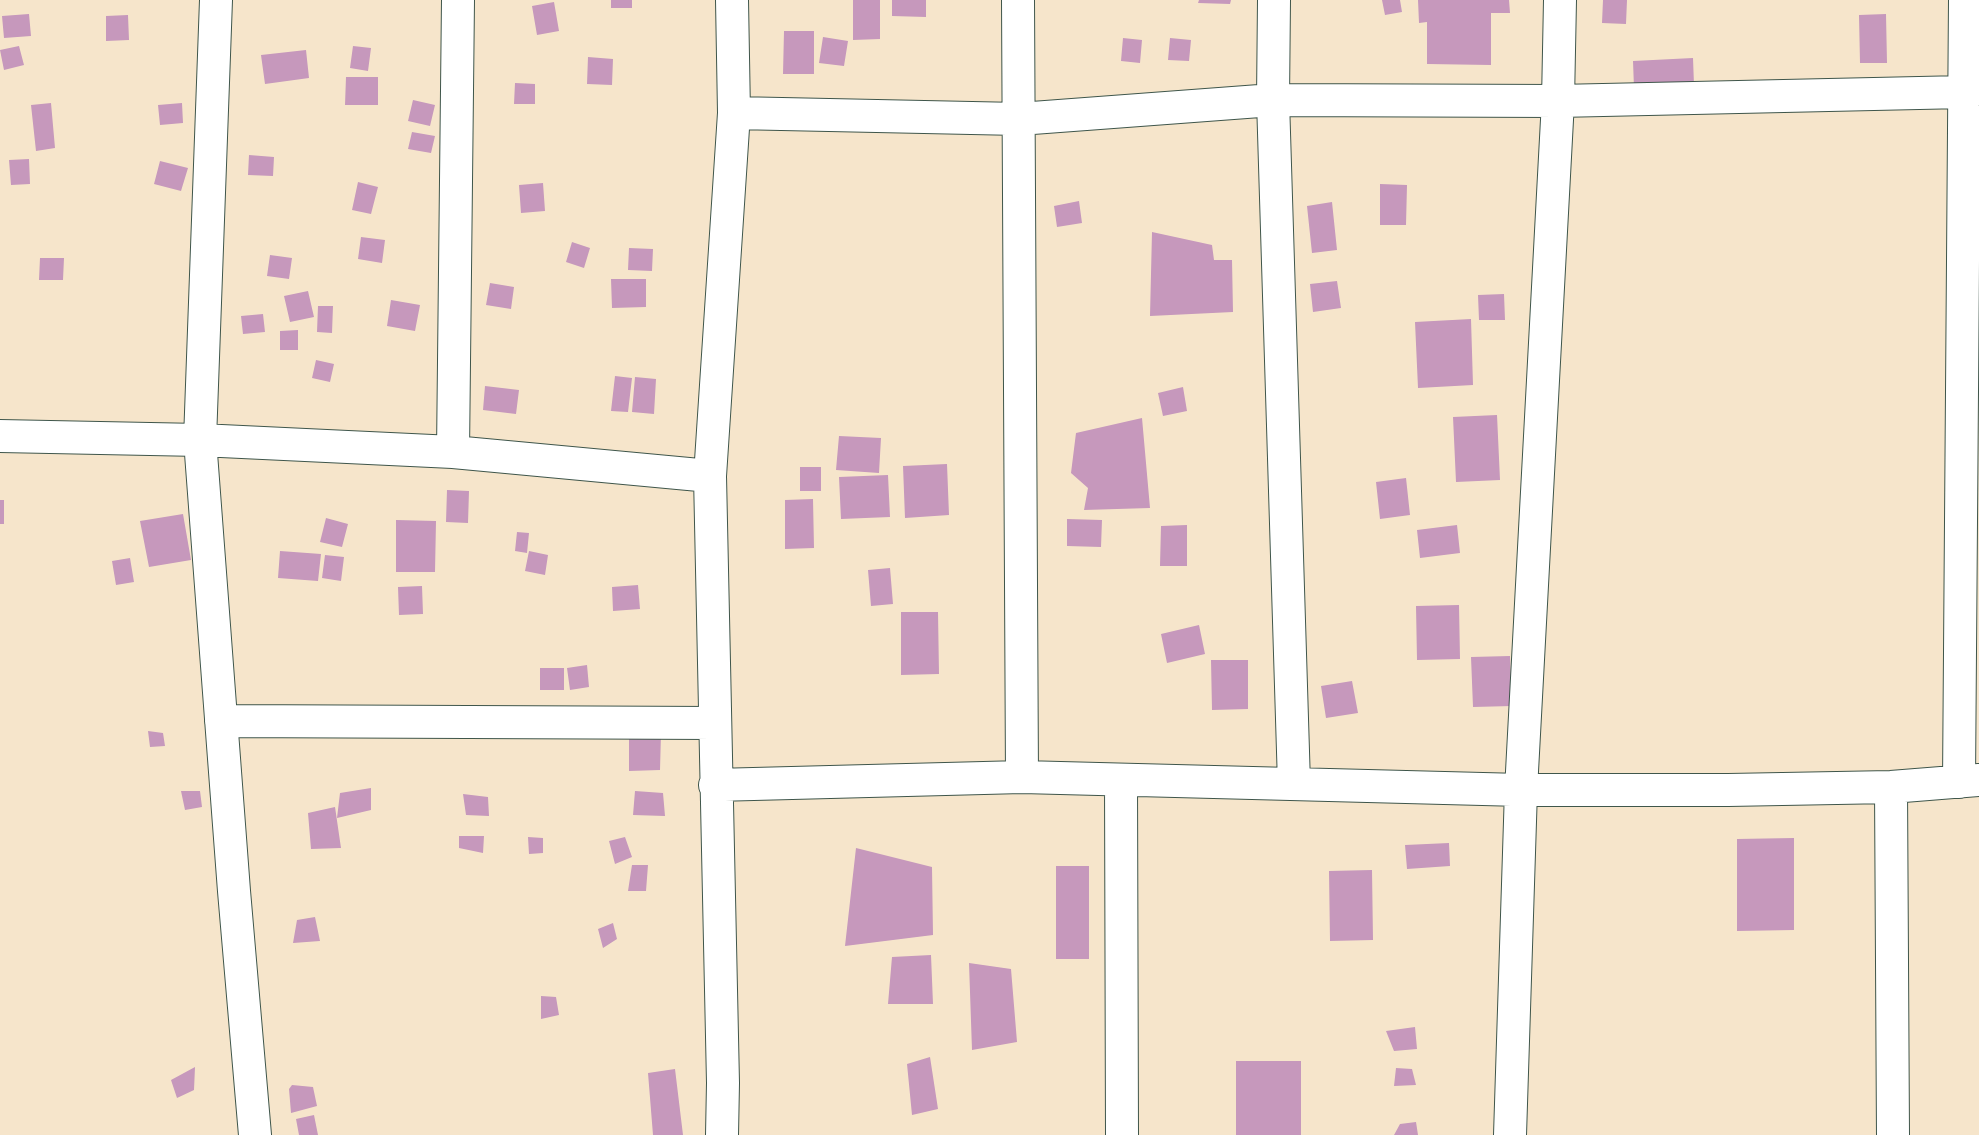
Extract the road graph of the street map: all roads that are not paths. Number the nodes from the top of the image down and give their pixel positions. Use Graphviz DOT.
graph roads {
  1 [pos="216,0"];
  2 [pos="458,0"];
  3 [pos="732,0"];
  4 [pos="1018,0"];
  5 [pos="1274,0"];
  6 [pos="1560,0"];
  7 [pos="1965,0"];
  8 [pos="1971,90"];
  9 [pos="1274,99"];
  10 [pos="1558,101"];
  11 [pos="734,113"];
  12 [pos="1019,119"];
  13 [pos="0,436"];
  14 [pos="200,440"];
  15 [pos="453,452"];
  16 [pos="710,476"];
  17 [pos="221,721"];
  18 [pos="715,723"];
  19 [pos="1022,777"];
  20 [pos="1122,780"];
  21 [pos="1969,781"];
  22 [pos="1294,784"];
  23 [pos="716,785"];
  24 [pos="1891,787"];
  25 [pos="1521,790"];
  26 [pos="255,1135"];
  27 [pos="722,1135"];
  28 [pos="1122,1135"];
  29 [pos="1510,1135"];
  30 [pos="1893,1135"];
  1 -- 14 [label="street"];
  2 -- 15 [label="street"];
  3 -- 11 [label="street"];
  4 -- 12 [label="street"];
  5 -- 9 [label="street"];
  6 -- 10 [label="street"];
  7 -- 8 [label="street"];
  8 -- 10 [label="street"];
  8 -- 21 [label="street"];
  9 -- 10 [label="street"];
  9 -- 12 [label="street"];
  9 -- 22 [label="street"];
  10 -- 25 [label="street"];
  11 -- 12 [label="street"];
  11 -- 16 [label="street"];
  12 -- 19 [label="street"];
  13 -- 14 [label="street"];
  14 -- 15 [label="street"];
  14 -- 17 [label="street"];
  15 -- 16 [label="street"];
  16 -- 18 [label="street"];
  17 -- 18 [label="street"];
  17 -- 26 [label="street"];
  18 -- 23 [label="street"];
  19 -- 20 [label="street"];
  19 -- 23 [label="street"];
  20 -- 22 [label="street"];
  20 -- 28 [label="street"];
  21 -- 24 [label="street"];
  22 -- 25 [label="street"];
  23 -- 27 [label="street"];
  24 -- 25 [label="street"];
  24 -- 30 [label="street"];
  25 -- 29 [label="street"];
}
